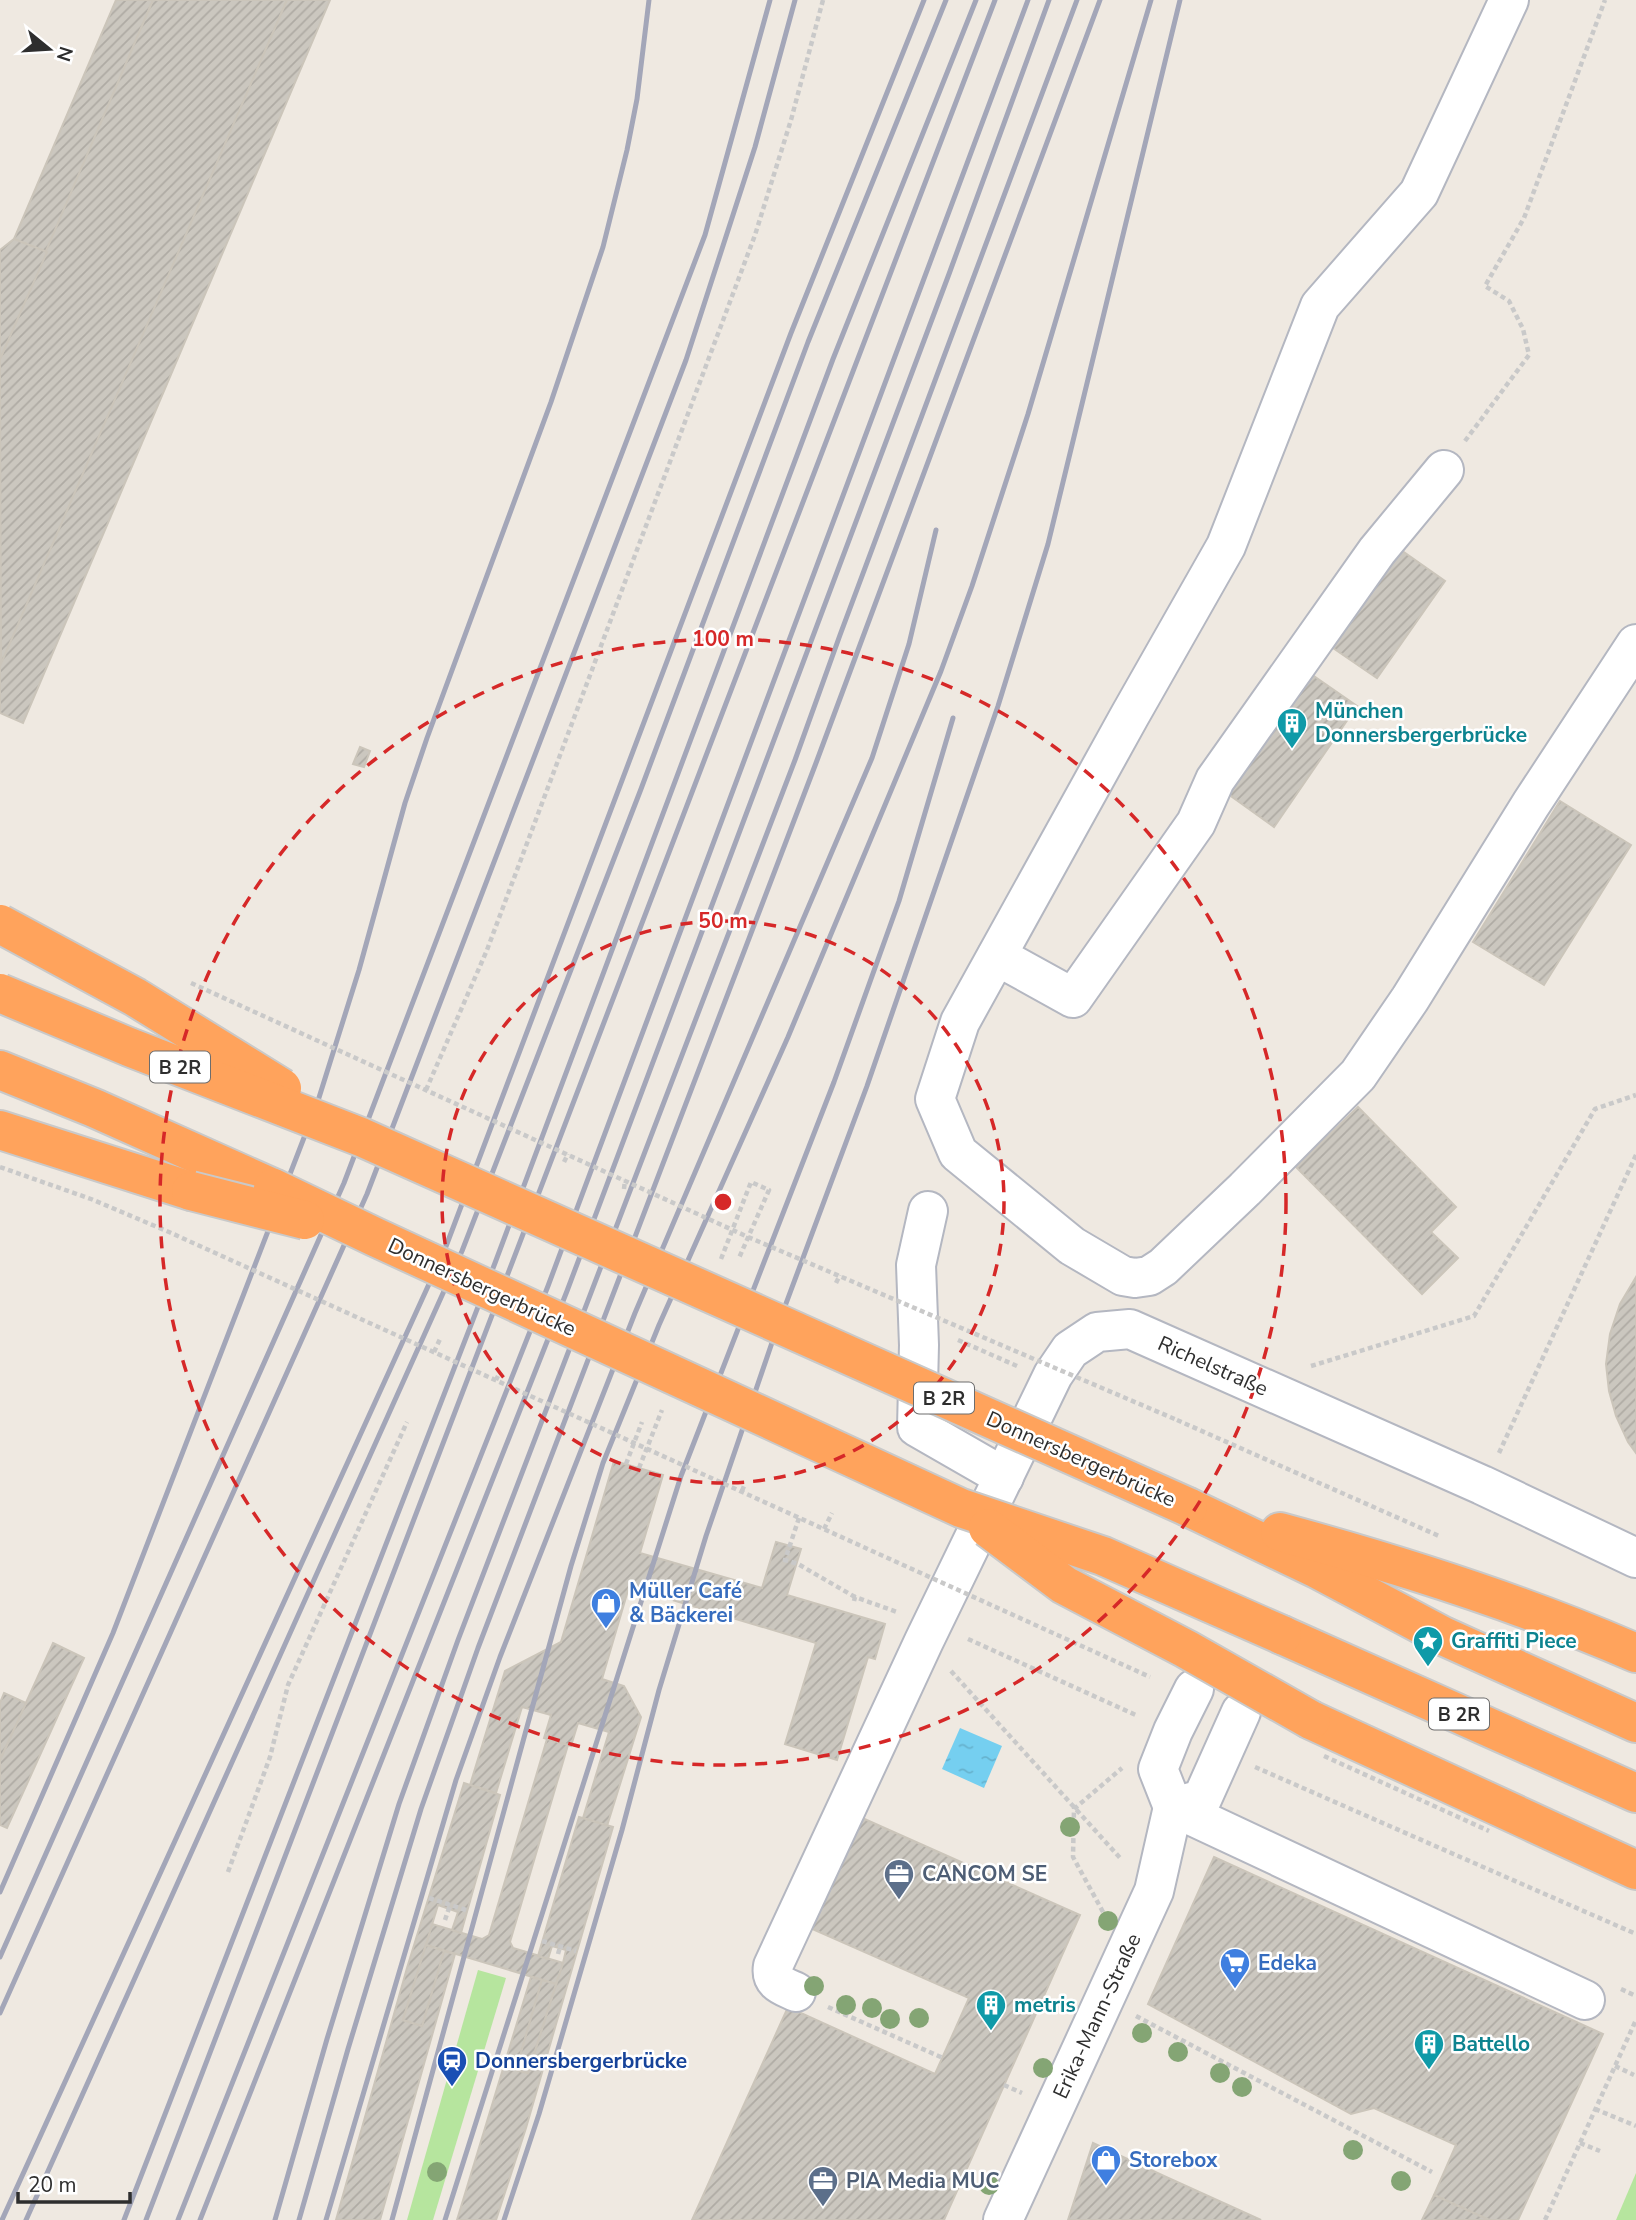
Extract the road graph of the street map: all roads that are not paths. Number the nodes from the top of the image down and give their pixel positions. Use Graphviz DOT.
graph roads {
  1 [pos="1509,0"];
  2 [pos="1444,470"];
  3 [pos="1636,644"];
  4 [pos="0,924"];
  5 [pos="997,956"];
  6 [pos="0,993"];
  7 [pos="0,1070"];
  8 [pos="0,1130"];
  9 [pos="361,1137"];
  10 [pos="928,1210"];
  11 [pos="375,1237"];
  12 [pos="1135,1278"];
  13 [pos="1130,1329"];
  14 [pos="1004,1477"];
  15 [pos="1188,1507"];
  16 [pos="961,1508"];
  17 [pos="1636,1558"];
  18 [pos="1636,1653"];
  19 [pos="1194,1689"];
  20 [pos="1241,1712"];
  21 [pos="1636,1723"];
  22 [pos="1636,1793"];
  23 [pos="1173,1807"];
  24 [pos="1636,1870"];
  25 [pos="796,1992"];
  26 [pos="1585,2000"];
  27 [pos="1003,2220"];
  1 -- 5 [label="street"];
  2 -- 5 [label="street"];
  3 -- 12 [label="street"];
  4 -- 9 [label="highway, bridge"];
  5 -- 12 [label="street"];
  6 -- 9 [label="highway, B 2R, bridge"];
  7 -- 11 [label="highway, Donnersbergerbrücke / B 2R, bridge"];
  8 -- 11 [label="highway, bridge"];
  9 -- 15 [label="highway, Donnersbergerbrücke / B 2R, bridge"];
  10 -- 14 [label="street"];
  11 -- 16 [label="highway, Donnersbergerbrücke / B 2R, bridge"];
  12 -- 13 [label="street"];
  13 -- 14 [label="street"];
  13 -- 17 [label="street, Richelstraße"];
  14 -- 25 [label="street"];
  15 -- 18 [label="highway"];
  15 -- 21 [label="highway, B 2R"];
  16 -- 22 [label="highway, B 2R, bridge"];
  16 -- 24 [label="highway, bridge"];
  19 -- 23 [label="street"];
  20 -- 23 [label="street"];
  23 -- 26 [label="street"];
  23 -- 27 [label="street, Erika-Mann-Straße"];
}
